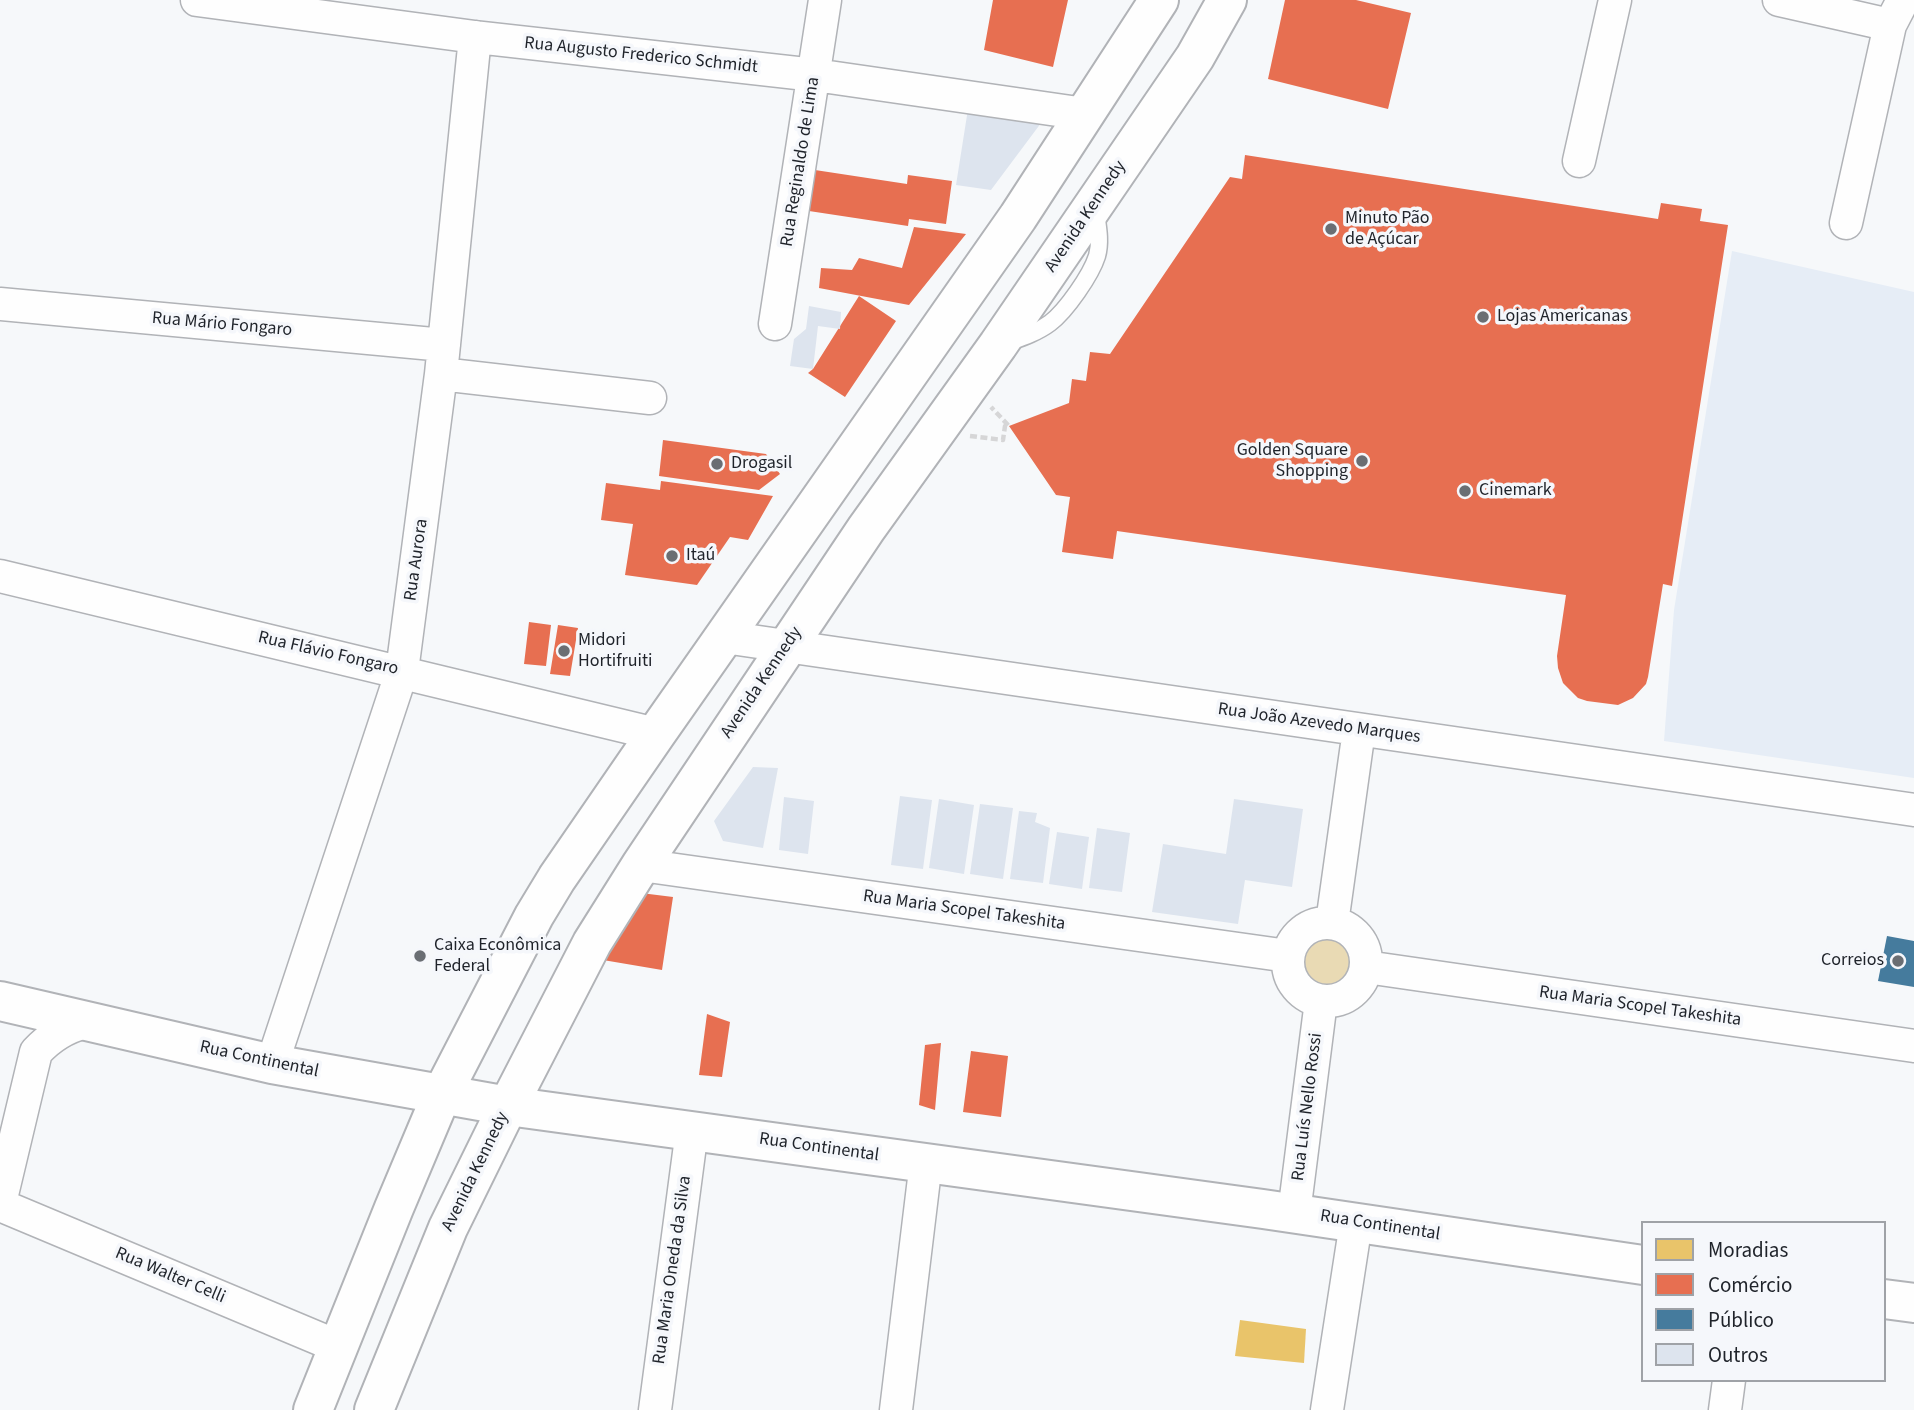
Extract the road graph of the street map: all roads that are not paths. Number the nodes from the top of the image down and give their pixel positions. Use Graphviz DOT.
graph roads {
  1 [pos="197,0"];
  2 [pos="825,0"];
  3 [pos="1159,0"];
  4 [pos="1227,0"];
  5 [pos="1615,0"];
  6 [pos="1779,0"];
  7 [pos="1897,13"];
  8 [pos="475,37"];
  9 [pos="815,75"];
  10 [pos="1086,114"];
  11 [pos="1579,161"];
  12 [pos="1846,223"];
  13 [pos="0,304"];
  14 [pos="775,324"];
  15 [pos="443,360"];
  16 [pos="650,398"];
  17 [pos="0,576"];
  18 [pos="724,637"];
  19 [pos="787,646"];
  20 [pos="402,671"];
  21 [pos="1359,730"];
  22 [pos="656,734"];
  23 [pos="1914,810"];
  24 [pos="641,866"];
  25 [pos="1332,923"];
  26 [pos="1288,956"];
  27 [pos="1366,967"];
  28 [pos="1321,1001"];
  29 [pos="4,1002"];
  30 [pos="85,1021"];
  31 [pos="1914,1046"];
  32 [pos="36,1052"];
  33 [pos="272,1064"];
  34 [pos="442,1094"];
  35 [pos="508,1106"];
  36 [pos="692,1130"];
  37 [pos="926,1162"];
  38 [pos="0,1204"];
  39 [pos="1294,1213"];
  40 [pos="1356,1223"];
  41 [pos="1641,1265"];
  42 [pos="1886,1299"];
  43 [pos="1914,1303"];
  44 [pos="339,1347"];
  45 [pos="1729,1382"];
  46 [pos="313,1410"];
  47 [pos="374,1410"];
  48 [pos="655,1410"];
  49 [pos="896,1410"];
  50 [pos="1327,1410"];
  51 [pos="1725,1410"];
  1 -- 8 [label="street, Rua Augusto Frederico Schmidt"];
  2 -- 9 [label="street, Rua Reginaldo de Lima"];
  3 -- 10 [label="main road"];
  4 -- 19 [label="main road, Avenida Kennedy"];
  5 -- 11 [label="street"];
  6 -- 7 [label="street"];
  7 -- 12 [label="street"];
  8 -- 9 [label="street, Rua Augusto Frederico Schmidt"];
  8 -- 15 [label="street, Rua Aurora"];
  9 -- 10 [label="street, Rua Augusto Frederico Schmidt"];
  9 -- 14 [label="street, Rua Reginaldo de Lima"];
  10 -- 18 [label="main road"];
  13 -- 15 [label="street, Rua Mário Fongaro"];
  15 -- 16 [label="street, Rua Mário Fongaro"];
  15 -- 20 [label="street, Rua Aurora"];
  17 -- 20 [label="street, Rua Flávio Fongaro"];
  18 -- 19 [label="street, Rua João Azevedo Marques"];
  18 -- 22 [label="main road"];
  19 -- 21 [label="street, Rua João Azevedo Marques"];
  19 -- 24 [label="main road, Avenida Kennedy"];
  20 -- 22 [label="street, Rua Flávio Fongaro"];
  20 -- 33 [label="street, Rua Aurora"];
  21 -- 23 [label="street, Rua João Azevedo Marques"];
  21 -- 25 [label="street"];
  22 -- 34 [label="main road"];
  24 -- 26 [label="street, Rua Maria Scopel Takeshita"];
  24 -- 35 [label="main road, Avenida Kennedy"];
  25 -- 26 [label="street"];
  25 -- 27 [label="street"];
  26 -- 28 [label="street"];
  27 -- 28 [label="street"];
  27 -- 31 [label="street, Rua Maria Scopel Takeshita"];
  28 -- 39 [label="street, Rua Luís Nello Rossi"];
  29 -- 30 [label="main road, Rua Continental"];
  29 -- 32 [label="street"];
  30 -- 32 [label="street"];
  30 -- 33 [label="main road, Rua Continental"];
  32 -- 38 [label="street"];
  33 -- 34 [label="main road, Rua Continental"];
  34 -- 35 [label="main road, Rua Continental"];
  34 -- 44 [label="main road"];
  35 -- 36 [label="main road, Rua Continental"];
  35 -- 47 [label="main road, Avenida Kennedy"];
  36 -- 37 [label="main road, Rua Continental"];
  36 -- 48 [label="street, Rua Maria Oneda da Silva"];
  37 -- 39 [label="main road, Rua Continental"];
  37 -- 49 [label="street"];
  38 -- 44 [label="street, Rua Walter Celli"];
  39 -- 40 [label="main road, Rua Continental"];
  40 -- 41 [label="main road, Rua Continental"];
  40 -- 50 [label="street"];
  42 -- 43 [label="main road"];
  44 -- 46 [label="main road"];
  45 -- 51 [label="street"];
}
